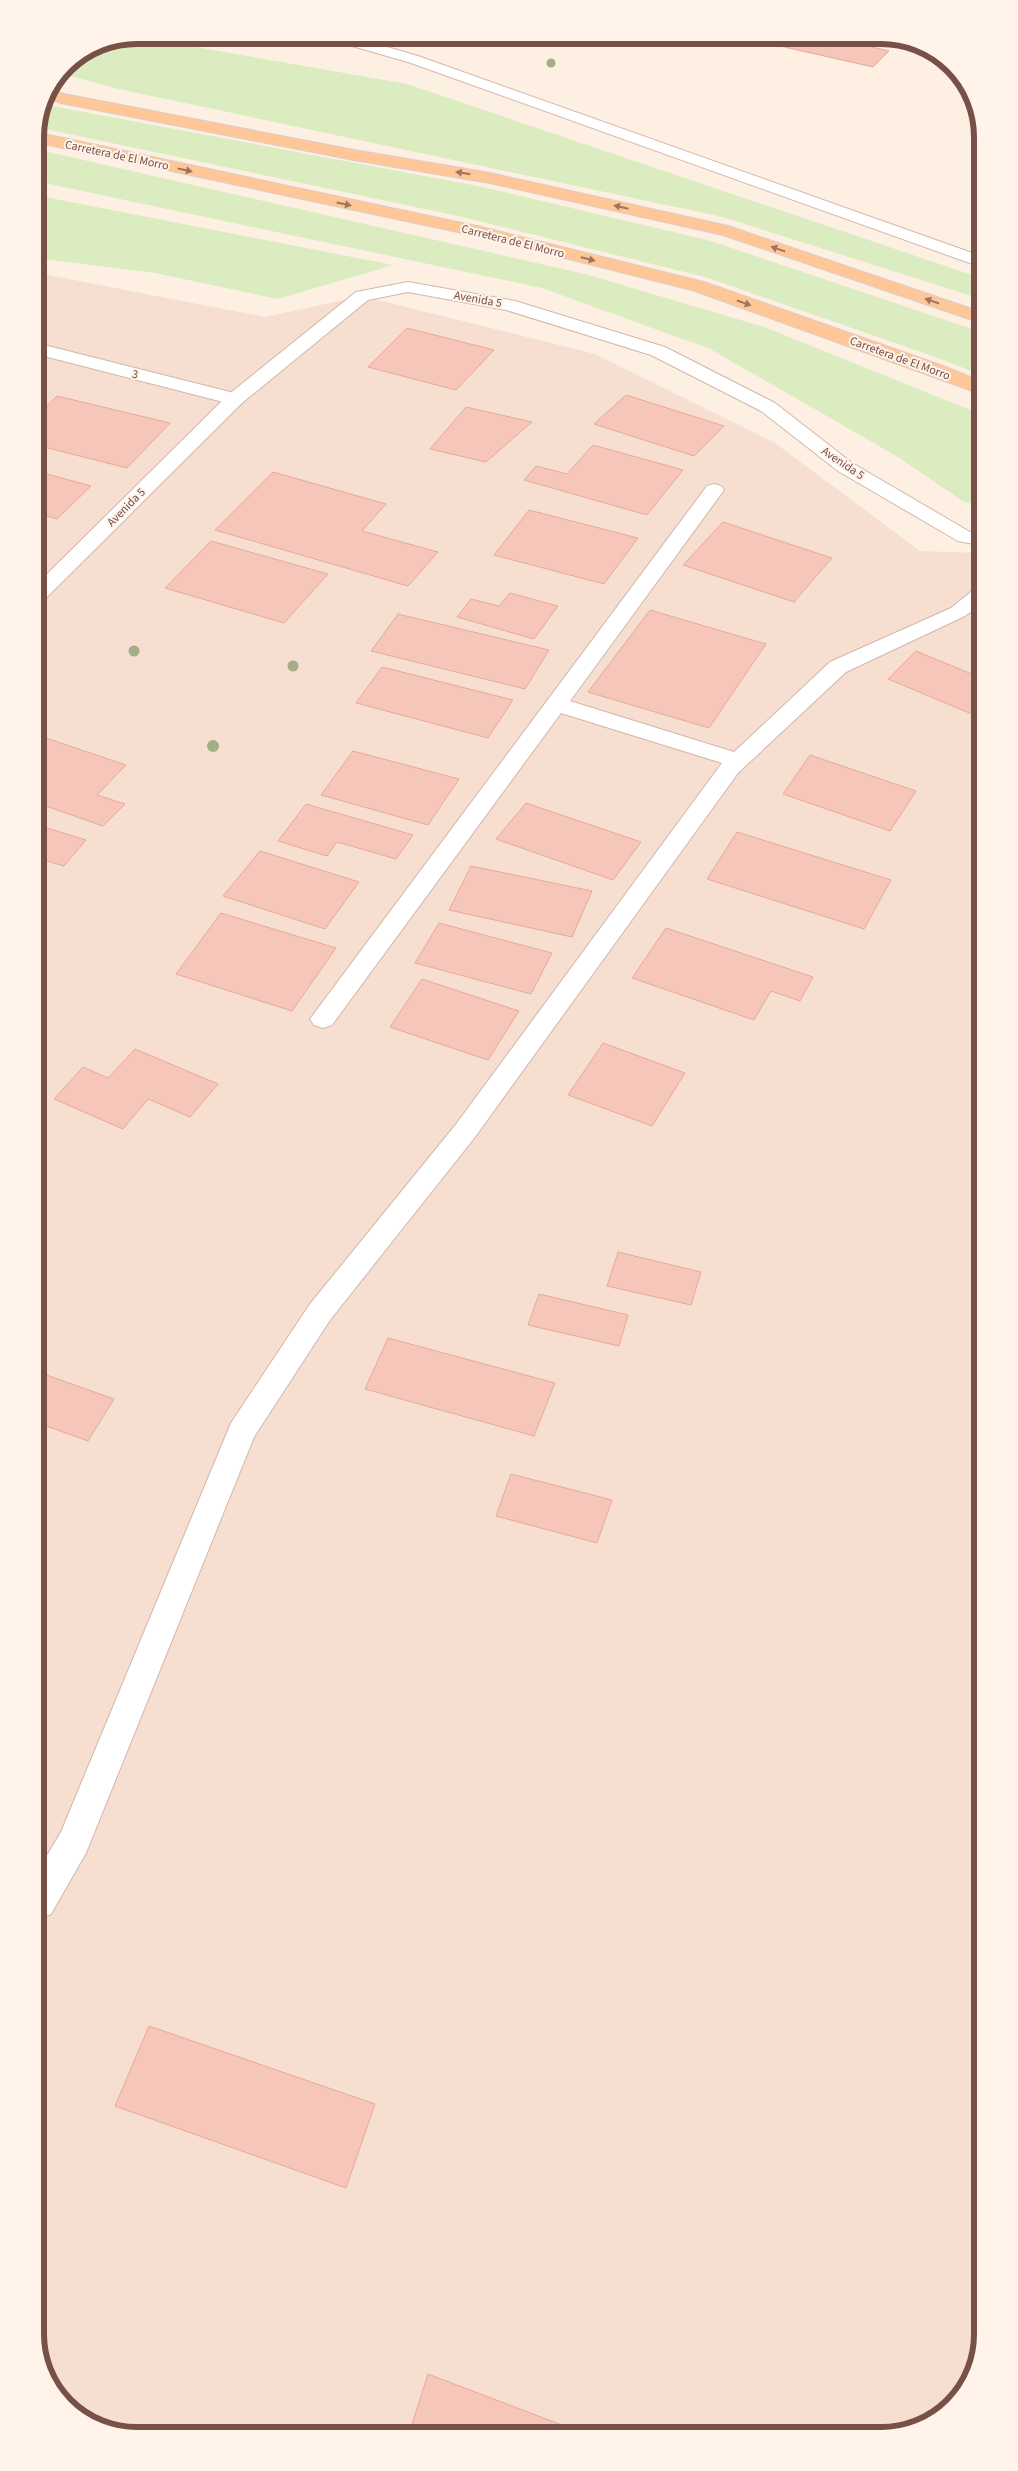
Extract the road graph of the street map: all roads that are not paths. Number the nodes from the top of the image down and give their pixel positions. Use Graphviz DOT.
graph roads {
  1 [pos="360,44"];
  2 [pos="398,44"];
  3 [pos="413,59"];
  4 [pos="54,95"];
  5 [pos="44,138"];
  6 [pos="974,259"];
  7 [pos="974,316"];
  8 [pos="44,351"];
  9 [pos="974,385"];
  10 [pos="234,399"];
  11 [pos="714,490"];
  12 [pos="974,538"];
  13 [pos="44,589"];
  14 [pos="974,599"];
  15 [pos="557,704"];
  16 [pos="738,761"];
  17 [pos="323,1019"];
  18 [pos="44,1893"];
  1 -- 3 [label="street"];
  2 -- 3 [label="street"];
  3 -- 6 [label="street"];
  7 -- 4 [label="main road, one-way"];
  5 -- 9 [label="main road, Carretera de El Morro, one-way"];
  8 -- 10 [label="street, 3"];
  10 -- 12 [label="street, Avenida 5"];
  10 -- 13 [label="street, Avenida 5"];
  11 -- 15 [label="street"];
  14 -- 16 [label="street"];
  15 -- 16 [label="street"];
  15 -- 17 [label="street"];
  16 -- 18 [label="street"];
}
